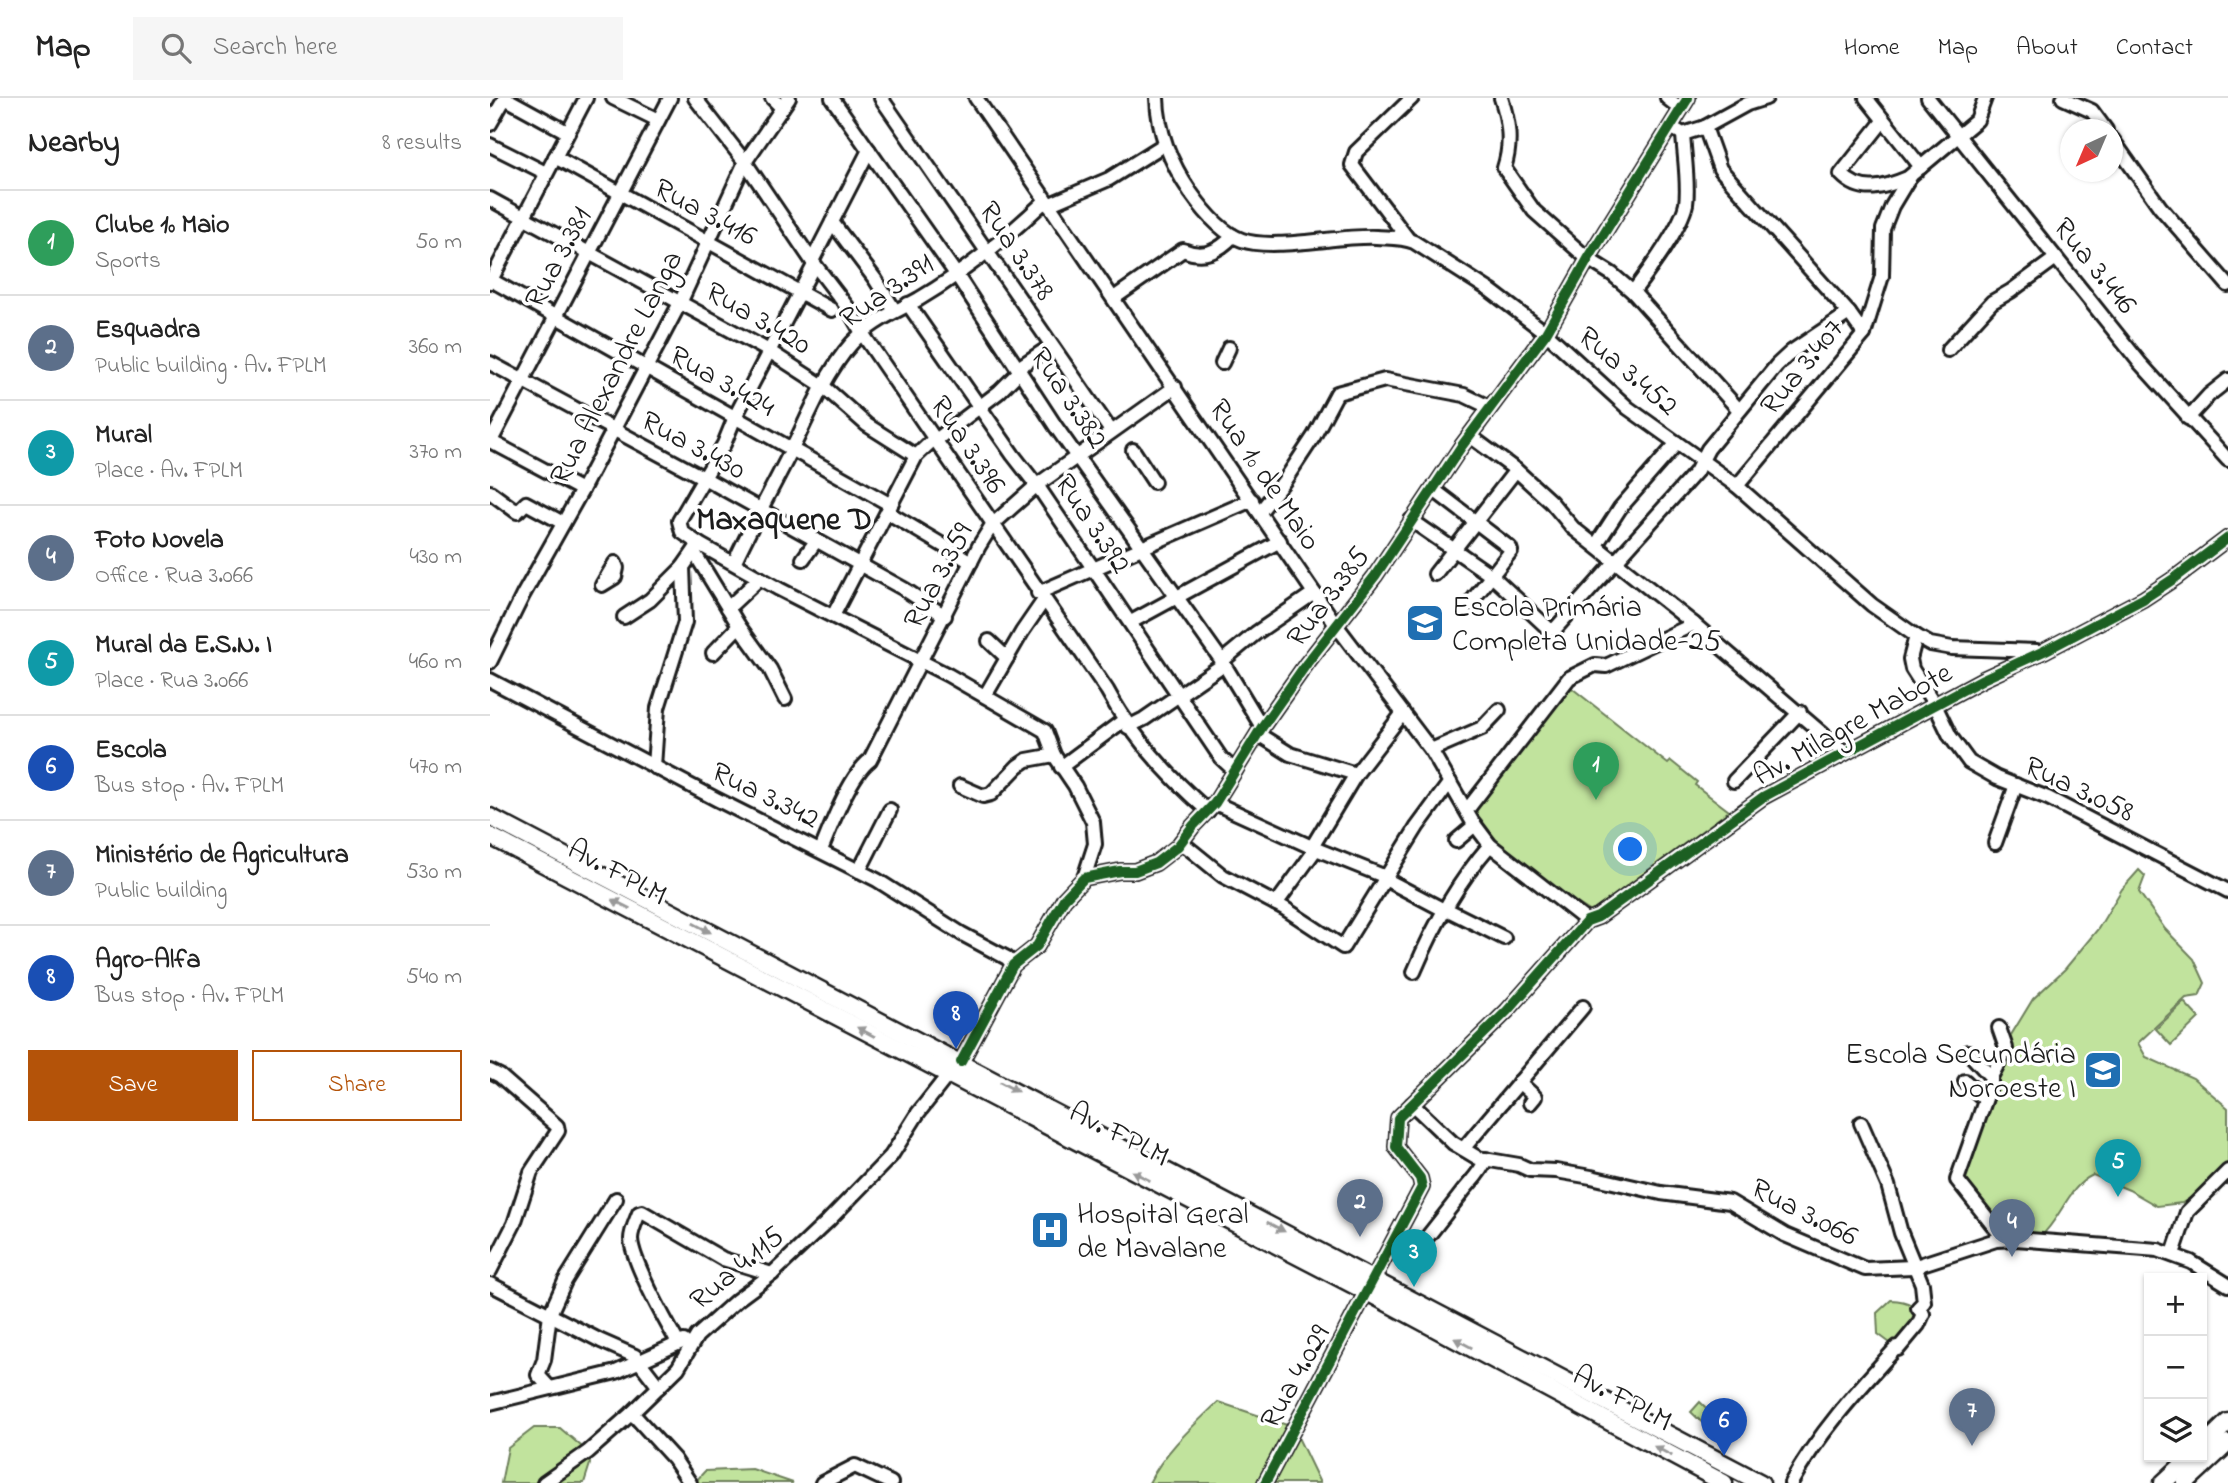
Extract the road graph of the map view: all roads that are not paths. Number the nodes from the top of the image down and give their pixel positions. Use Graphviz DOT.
graph roads {
  1 [pos="505,98"];
  2 [pos="586,98"];
  3 [pos="613,98"];
  4 [pos="670,98"];
  5 [pos="695,98"];
  6 [pos="772,98"];
  7 [pos="832,98"];
  8 [pos="881,98"];
  9 [pos="976,98"];
  10 [pos="1157,98"];
  11 [pos="1412,98"];
  12 [pos="1501,98"];
  13 [pos="1667,98"];
  14 [pos="1766,98"];
  15 [pos="1866,98"];
  16 [pos="1928,98"];
  17 [pos="1986,98"];
  18 [pos="2063,98"];
  19 [pos="786,103"];
  20 [pos="1684,104"];
  21 [pos="2098,119"];
  22 [pos="658,120"];
  23 [pos="1883,121"];
  24 [pos="490,124"];
  25 [pos="1670,127"];
  26 [pos="1705,127"];
  27 [pos="567,132"];
  28 [pos="1683,134"];
  29 [pos="1959,135"];
  30 [pos="1165,144"];
  31 [pos="490,145"];
  32 [pos="869,150"];
  33 [pos="2123,155"];
  34 [pos="555,157"];
  35 [pos="745,162"];
  36 [pos="1921,167"];
  37 [pos="547,173"];
  38 [pos="1910,176"];
  39 [pos="620,194"];
  40 [pos="490,199"];
  41 [pos="1047,203"];
  42 [pos="523,216"];
  43 [pos="832,222"];
  44 [pos="1233,236"];
  45 [pos="1408,239"];
  46 [pos="710,242"];
  47 [pos="589,253"];
  48 [pos="987,253"];
  49 [pos="2056,258"];
  50 [pos="1588,259"];
  51 [pos="813,263"];
  52 [pos="956,274"];
  53 [pos="491,281"];
  54 [pos="2228,285"];
  55 [pos="799,291"];
  56 [pos="1633,292"];
  57 [pos="1114,298"];
  58 [pos="681,301"];
  59 [pos="908,304"];
  60 [pos="832,310"];
  61 [pos="895,312"];
  62 [pos="1849,313"];
  63 [pos="555,315"];
  64 [pos="862,333"];
  65 [pos="1546,333"];
  66 [pos="1864,334"];
  67 [pos="1051,346"];
  68 [pos="1229,348"];
  69 [pos="1948,350"];
  70 [pos="769,351"];
  71 [pos="490,363"];
  72 [pos="1222,363"];
  73 [pos="646,367"];
  74 [pos="1019,369"];
  75 [pos="522,380"];
  76 [pos="2228,380"];
  77 [pos="823,386"];
  78 [pos="1175,387"];
  79 [pos="980,407"];
  80 [pos="1489,407"];
  81 [pos="1739,410"];
  82 [pos="735,417"];
  83 [pos="2188,418"];
  84 [pos="612,429"];
  85 [pos="1111,431"];
  86 [pos="1470,436"];
  87 [pos="935,439"];
  88 [pos="490,441"];
  89 [pos="1676,443"];
  90 [pos="792,449"];
  91 [pos="1133,450"];
  92 [pos="1076,455"];
  93 [pos="916,456"];
  94 [pos="2228,460"];
  95 [pos="1702,461"];
  96 [pos="1516,470"];
  97 [pos="704,478"];
  98 [pos="1154,482"];
  99 [pos="1037,485"];
  100 [pos="1737,486"];
  101 [pos="582,490"];
  102 [pos="1434,491"];
  103 [pos="490,492"];
  104 [pos="1256,506"];
  105 [pos="889,508"];
  106 [pos="760,509"];
  107 [pos="1411,520"];
  108 [pos="1476,521"];
  109 [pos="563,523"];
  110 [pos="992,525"];
  111 [pos="2228,538"];
  112 [pos="816,541"];
  113 [pos="1280,541"];
  114 [pos="1596,545"];
  115 [pos="697,548"];
  116 [pos="1143,548"];
  117 [pos="1453,551"];
  118 [pos="803,559"];
  119 [pos="971,562"];
  120 [pos="1617,562"];
  121 [pos="734,563"];
  122 [pos="859,565"];
  123 [pos="683,567"];
  124 [pos="1094,569"];
  125 [pos="1436,574"];
  126 [pos="1492,576"];
  127 [pos="760,578"];
  128 [pos="1314,593"];
  129 [pos="1041,596"];
  130 [pos="1176,598"];
  131 [pos="1471,603"];
  132 [pos="728,608"];
  133 [pos="832,616"];
  134 [pos="945,616"];
  135 [pos="624,617"];
  136 [pos="1130,622"];
  137 [pos="1693,624"];
  138 [pos="1336,625"];
  139 [pos="739,626"];
  140 [pos="1916,636"];
  141 [pos="989,641"];
  142 [pos="2044,651"];
  143 [pos="713,653"];
  144 [pos="1007,658"];
  145 [pos="922,661"];
  146 [pos="490,662"];
  147 [pos="1223,663"];
  148 [pos="490,681"];
  149 [pos="1180,695"];
  150 [pos="985,696"];
  151 [pos="785,699"];
  152 [pos="1934,705"];
  153 [pos="1499,710"];
  154 [pos="1800,712"];
  155 [pos="1404,713"];
  156 [pos="1126,724"];
  157 [pos="1260,731"];
  158 [pos="1431,751"];
  159 [pos="1845,753"];
  160 [pos="1054,755"];
  161 [pos="654,767"];
  162 [pos="1061,767"];
  163 [pos="1235,771"];
  164 [pos="1356,774"];
  165 [pos="1734,781"];
  166 [pos="1450,782"];
  167 [pos="2016,785"];
  168 [pos="960,786"];
  169 [pos="1212,807"];
  170 [pos="890,810"];
  171 [pos="1467,810"];
  172 [pos="490,817"];
  173 [pos="1475,825"];
  174 [pos="490,836"];
  175 [pos="1456,841"];
  176 [pos="1181,842"];
  177 [pos="1995,843"];
  178 [pos="1490,845"];
  179 [pos="1314,848"];
  180 [pos="821,850"];
  181 [pos="557,852"];
  182 [pos="550,868"];
  183 [pos="859,871"];
  184 [pos="1084,878"];
  185 [pos="1385,878"];
  186 [pos="2228,891"];
  187 [pos="1276,904"];
  188 [pos="1445,909"];
  189 [pos="1587,921"];
  190 [pos="1504,938"];
  191 [pos="1013,965"];
  192 [pos="1414,972"];
  193 [pos="1583,1007"];
  194 [pos="1999,1028"];
  195 [pos="904,1043"];
  196 [pos="1968,1052"];
  197 [pos="961,1062"];
  198 [pos="490,1070"];
  199 [pos="948,1075"];
  200 [pos="1991,1077"];
  201 [pos="1965,1081"];
  202 [pos="1519,1082"];
  203 [pos="1985,1100"];
  204 [pos="1530,1103"];
  205 [pos="1412,1104"];
  206 [pos="1861,1123"];
  207 [pos="1462,1149"];
  208 [pos="1486,1159"];
  209 [pos="2228,1171"];
  210 [pos="615,1199"];
  211 [pos="2003,1238"];
  212 [pos="495,1251"];
  213 [pos="2173,1254"];
  214 [pos="1412,1256"];
  215 [pos="1913,1267"];
  216 [pos="490,1271"];
  217 [pos="772,1274"];
  218 [pos="490,1284"];
  219 [pos="1376,1285"];
  220 [pos="2228,1285"];
  221 [pos="550,1314"];
  222 [pos="697,1336"];
  223 [pos="678,1343"];
  224 [pos="641,1362"];
  225 [pos="549,1387"];
  226 [pos="659,1387"];
  227 [pos="490,1403"];
  228 [pos="632,1413"];
  229 [pos="2228,1422"];
  230 [pos="2207,1442"];
  231 [pos="2228,1443"];
  232 [pos="2186,1462"];
  233 [pos="2166,1480"];
  234 [pos="544,1483"];
  235 [pos="690,1483"];
  236 [pos="822,1483"];
  237 [pos="891,1483"];
  238 [pos="1265,1483"];
  239 [pos="1724,1483"];
  240 [pos="1761,1483"];
  241 [pos="1791,1483"];
  242 [pos="2185,1483"];
  1 -- 24 [label="street"];
  1 -- 27 [label="street"];
  2 -- 27 [label="street"];
  3 -- 22 [label="street"];
  4 -- 22 [label="street, Rua 3.381"];
  5 -- 35 [label="street, Rua 3.396"];
  6 -- 19 [label="street"];
  7 -- 32 [label="street, Rua 3.382"];
  8 -- 48 [label="street, Rua 3.378"];
  9 -- 41 [label="street, Rua 1º de Maio"];
  10 -- 30 [label="street"];
  11 -- 45 [label="street"];
  12 -- 50 [label="street"];
  13 -- 20 [label="street"];
  14 -- 26 [label="street"];
  15 -- 23 [label="street"];
  16 -- 29 [label="street, Rua 3.446"];
  17 -- 29 [label="street, Rua 3.407"];
  18 -- 21 [label="street"];
  19 -- 35 [label="street, Rua Alexandre Langa"];
  20 -- 25 [label="street, Rua 3.385"];
  22 -- 39 [label="street, Rua 3.381"];
  23 -- 36 [label="street"];
  23 -- 38 [label="street"];
  25 -- 28 [label="street"];
  25 -- 50 [label="street, Rua 3.385"];
  26 -- 28 [label="street"];
  26 -- 62 [label="street"];
  27 -- 34 [label="street"];
  28 -- 56 [label="street"];
  29 -- 36 [label="street, Rua 3.407"];
  29 -- 49 [label="street, Rua 3.446"];
  30 -- 41 [label="street"];
  30 -- 44 [label="street"];
  31 -- 37 [label="street"];
  32 -- 43 [label="street"];
  32 -- 52 [label="street, Rua 3.382"];
  33 -- 54 [label="street"];
  34 -- 37 [label="street"];
  34 -- 39 [label="street, Rua 3.416"];
  35 -- 46 [label="street, Rua Alexandre Langa"];
  35 -- 51 [label="street, Rua 3.396"];
  36 -- 38 [label="street, Rua 3.407"];
  37 -- 42 [label="street"];
  38 -- 66 [label="street, Rua 3.407"];
  39 -- 46 [label="street, Rua 3.416"];
  39 -- 47 [label="street, Rua 3.381"];
  40 -- 42 [label="street, Rua 3.420"];
  41 -- 48 [label="street, Rua 3.391"];
  41 -- 57 [label="street, Rua 1º de Maio"];
  42 -- 47 [label="street, Rua 3.420"];
  42 -- 53 [label="street"];
  43 -- 51 [label="street"];
  43 -- 61 [label="street"];
  44 -- 45 [label="street, Rua 3.452"];
  44 -- 57 [label="street"];
  45 -- 65 [label="street, Rua 3.452"];
  46 -- 55 [label="street, Rua 3.416"];
  46 -- 58 [label="street, Rua Alexandre Langa"];
  47 -- 58 [label="street, Rua 3.420"];
  47 -- 63 [label="street, Rua 3.381"];
  48 -- 52 [label="street, Rua 3.391"];
  48 -- 67 [label="street, Rua 3.378"];
  49 -- 69 [label="street"];
  49 -- 83 [label="street, Rua 3.446"];
  50 -- 56 [label="street"];
  50 -- 65 [label="street, Rua 3.385"];
  51 -- 55 [label="street"];
  51 -- 64 [label="street, Rua 3.396"];
  52 -- 59 [label="street, Rua 3.391"];
  52 -- 74 [label="street, Rua 3.382"];
  53 -- 63 [label="street, Rua 3.424"];
  55 -- 60 [label="street, Rua 3.416"];
  55 -- 70 [label="street"];
  56 -- 81 [label="street"];
  57 -- 78 [label="street, Rua 1º de Maio"];
  58 -- 70 [label="street, Rua 3.420"];
  58 -- 73 [label="street, Rua Alexandre Langa"];
  59 -- 61 [label="street, Rua 3.391"];
  59 -- 79 [label="street, Rua 3.392"];
  61 -- 64 [label="street, Rua 3.391"];
  62 -- 66 [label="street"];
  62 -- 81 [label="street"];
  63 -- 73 [label="street, Rua 3.424"];
  63 -- 75 [label="street, Rua 3.381"];
  64 -- 77 [label="street, Rua 3.391"];
  64 -- 87 [label="street, Rua 3.396"];
  65 -- 80 [label="street, Rua 3.385"];
  65 -- 89 [label="street, Rua 3.452"];
  66 -- 100 [label="street, Rua 3.407"];
  67 -- 74 [label="street"];
  67 -- 85 [label="street, Rua 3.378"];
  68 -- 72 [label="street"];
  70 -- 77 [label="street, Rua 3.420"];
  70 -- 82 [label="street"];
  71 -- 75 [label="street, Rua 3.430"];
  73 -- 82 [label="street, Rua 3.424"];
  73 -- 84 [label="street, Rua Alexandre Langa"];
  74 -- 79 [label="street"];
  74 -- 92 [label="street, Rua 3.382"];
  75 -- 84 [label="street, Rua 3.430"];
  75 -- 88 [label="street, Rua 3.381"];
  76 -- 83 [label="street"];
  77 -- 90 [label="street, Rua 3.391"];
  77 -- 93 [label="street, Rua 3.420"];
  78 -- 85 [label="street, Rua 3.359"];
  78 -- 104 [label="street, Rua 1º de Maio"];
  79 -- 87 [label="street"];
  79 -- 99 [label="street, Rua 3.392"];
  80 -- 86 [label="street, Rua 3.385"];
  80 -- 104 [label="street"];
  81 -- 95 [label="street"];
  82 -- 90 [label="street, Rua 3.424"];
  82 -- 97 [label="street"];
  83 -- 94 [label="street, Rua 3.446"];
  84 -- 97 [label="street, Rua 3.430"];
  84 -- 101 [label="street, Rua Alexandre Langa"];
  85 -- 92 [label="street, Rua 3.359"];
  86 -- 96 [label="street"];
  86 -- 102 [label="street, Rua 3.385"];
  87 -- 93 [label="street"];
  87 -- 110 [label="street, Rua 3.396"];
  88 -- 101 [label="street"];
  89 -- 95 [label="street, Rua 3.452"];
  89 -- 114 [label="street"];
  90 -- 105 [label="street, Rua 3.424"];
  90 -- 106 [label="street, Rua 3.391"];
  91 -- 98 [label="street"];
  92 -- 99 [label="street, Rua 3.359"];
  92 -- 116 [label="street, Rua 3.382"];
  93 -- 105 [label="street"];
  95 -- 100 [label="street, Rua 3.452"];
  95 -- 120 [label="street"];
  96 -- 108 [label="street"];
  96 -- 114 [label="street"];
  97 -- 106 [label="street, Rua 3.430"];
  97 -- 115 [label="street"];
  99 -- 110 [label="street, Rua 3.359"];
  99 -- 124 [label="street, Rua 3.392"];
  100 -- 140 [label="street, Rua 3.452"];
  101 -- 109 [label="street, Rua Alexandre Langa"];
  102 -- 107 [label="street, Rua 3.385"];
  102 -- 108 [label="street"];
  103 -- 109 [label="street"];
  104 -- 113 [label="street, Rua 1º de Maio"];
  104 -- 116 [label="street"];
  105 -- 119 [label="street, Rua 3.424"];
  105 -- 122 [label="street"];
  106 -- 112 [label="street, Rua 3.430"];
  106 -- 121 [label="street, Rua 3.391"];
  107 -- 117 [label="street"];
  107 -- 138 [label="street, Rua 3.385"];
  108 -- 117 [label="street"];
  108 -- 126 [label="street"];
  109 -- 146 [label="street, Rua Alexandre Langa"];
  110 -- 119 [label="street, Rua 3.359"];
  110 -- 129 [label="street, Rua 3.396"];
  111 -- 142 [label="street, Av. Milagre Mabote"];
  112 -- 118 [label="street"];
  112 -- 122 [label="street, Rua 3.430"];
  113 -- 128 [label="street, Rua 1º de Maio"];
  113 -- 130 [label="street"];
  114 -- 120 [label="street"];
  115 -- 121 [label="street"];
  115 -- 123 [label="street"];
  115 -- 132 [label="street"];
  116 -- 124 [label="street"];
  116 -- 130 [label="street, Rua 3.382"];
  117 -- 125 [label="street"];
  117 -- 126 [label="street"];
  119 -- 134 [label="street, Rua 3.359"];
  120 -- 126 [label="street"];
  120 -- 137 [label="street"];
  121 -- 127 [label="street"];
  122 -- 133 [label="street"];
  122 -- 134 [label="street, Rua 3.430"];
  123 -- 135 [label="street"];
  123 -- 161 [label="street"];
  124 -- 129 [label="street"];
  124 -- 136 [label="street, Rua 3.392"];
  126 -- 131 [label="street"];
  127 -- 132 [label="street"];
  127 -- 133 [label="street"];
  128 -- 138 [label="street, Rua 1º de Maio"];
  128 -- 147 [label="street"];
  129 -- 144 [label="street"];
  129 -- 156 [label="street, Rua 3.396"];
  130 -- 136 [label="street"];
  130 -- 147 [label="street, Rua 3.382"];
  132 -- 139 [label="street"];
  133 -- 145 [label="street"];
  134 -- 145 [label="street, Rua 3.359"];
  136 -- 149 [label="street, Rua 3.392"];
  137 -- 154 [label="street"];
  137 -- 171 [label="street"];
  138 -- 155 [label="street, Rua 1º de Maio"];
  138 -- 157 [label="street, Rua 3.385"];
  139 -- 143 [label="street"];
  139 -- 151 [label="street"];
  140 -- 142 [label="street, Rua 3.452"];
  140 -- 152 [label="street"];
  141 -- 144 [label="street"];
  142 -- 152 [label="street, Av. Milagre Mabote"];
  144 -- 150 [label="street"];
  145 -- 150 [label="street"];
  145 -- 180 [label="street, Rua 3.359"];
  147 -- 149 [label="street"];
  147 -- 157 [label="street, Rua 3.382"];
  148 -- 161 [label="street, Rua 3.342"];
  149 -- 156 [label="street"];
  149 -- 163 [label="street, Rua 3.392"];
  150 -- 160 [label="street"];
  152 -- 159 [label="street, Av. Milagre Mabote"];
  152 -- 167 [label="street, Rua 3.058"];
  153 -- 158 [label="street"];
  154 -- 159 [label="street"];
  154 -- 165 [label="street"];
  155 -- 158 [label="street, Rua 1º de Maio"];
  155 -- 164 [label="street"];
  156 -- 162 [label="street"];
  156 -- 169 [label="street, Rua 3.396"];
  157 -- 163 [label="street, Rua 3.385"];
  157 -- 164 [label="street"];
  158 -- 166 [label="street, Rua 1º de Maio"];
  159 -- 189 [label="street, Av. Milagre Mabote"];
  160 -- 162 [label="street"];
  160 -- 168 [label="street"];
  161 -- 180 [label="street, Rua 3.342"];
  162 -- 184 [label="street"];
  163 -- 169 [label="street, Rua 3.385"];
  164 -- 179 [label="street"];
  166 -- 171 [label="street, Rua 1º de Maio"];
  166 -- 185 [label="street"];
  167 -- 177 [label="street"];
  167 -- 186 [label="street, Rua 3.058"];
  169 -- 176 [label="street, Rua 3.385"];
  169 -- 179 [label="street, Rua 3.396"];
  170 -- 183 [label="street"];
  171 -- 173 [label="street, Rua 1º de Maio"];
  172 -- 181 [label="main road, Av. FPLM"];
  173 -- 175 [label="street"];
  173 -- 178 [label="street, Rua 1º de Maio"];
  174 -- 182 [label="main road, Av. FPLM"];
  176 -- 184 [label="street, Rua 3.385"];
  176 -- 187 [label="street"];
  178 -- 188 [label="street"];
  178 -- 189 [label="street, Rua 1º de Maio"];
  179 -- 185 [label="street, Rua 3.396"];
  179 -- 187 [label="street"];
  180 -- 183 [label="street, Rua 3.342"];
  181 -- 182 [label="main road"];
  181 -- 195 [label="main road, Av. FPLM, one-way"];
  195 -- 182 [label="main road, Av. FPLM, one-way"];
  183 -- 191 [label="street, Rua 3.342"];
  184 -- 191 [label="street"];
  185 -- 187 [label="street"];
  185 -- 188 [label="street, Rua 3.396"];
  188 -- 190 [label="street, Rua 3.396"];
  188 -- 192 [label="street"];
  189 -- 205 [label="street, Av. Milagre Mabote"];
  191 -- 197 [label="street"];
  193 -- 202 [label="street"];
  194 -- 200 [label="street"];
  195 -- 197 [label="main road, Av. FPLM"];
  195 -- 199 [label="main road, Av. FPLM"];
  196 -- 200 [label="street"];
  197 -- 219 [label="main road, Av. FPLM, one-way"];
  198 -- 212 [label="street"];
  199 -- 217 [label="street, Rua 4.115"];
  219 -- 199 [label="main road, Av. FPLM, one-way"];
  200 -- 203 [label="street"];
  201 -- 203 [label="street"];
  202 -- 204 [label="street"];
  202 -- 207 [label="street"];
  203 -- 211 [label="street"];
  205 -- 207 [label="street, Rua 3.066"];
  205 -- 219 [label="street, Av. Milagre Mabote"];
  206 -- 215 [label="street"];
  207 -- 208 [label="street, Rua 3.066"];
  208 -- 214 [label="street"];
  208 -- 215 [label="street, Rua 3.066"];
  209 -- 213 [label="street"];
  210 -- 221 [label="street"];
  211 -- 213 [label="street, Rua 3.066"];
  211 -- 215 [label="street, Rua 3.066"];
  212 -- 216 [label="street"];
  213 -- 220 [label="street, Rua 3.066"];
  215 -- 241 [label="street"];
  217 -- 222 [label="street, Rua 4.115"];
  217 -- 223 [label="street"];
  218 -- 221 [label="street"];
  219 -- 238 [label="street, Rua 4.029"];
  239 -- 219 [label="main road, Av. FPLM, one-way"];
  219 -- 240 [label="main road"];
  221 -- 224 [label="street"];
  221 -- 225 [label="street"];
  222 -- 223 [label="street"];
  222 -- 226 [label="street, Rua 4.115"];
  223 -- 224 [label="street"];
  224 -- 225 [label="street"];
  224 -- 226 [label="street"];
  225 -- 227 [label="street"];
  226 -- 228 [label="street, Rua 4.115"];
  228 -- 234 [label="street, Rua 4.115"];
  228 -- 235 [label="street"];
  229 -- 230 [label="main road"];
  231 -- 242 [label="main road"];
  232 -- 233 [label="main road"];
  236 -- 237 [label="street"];
}
